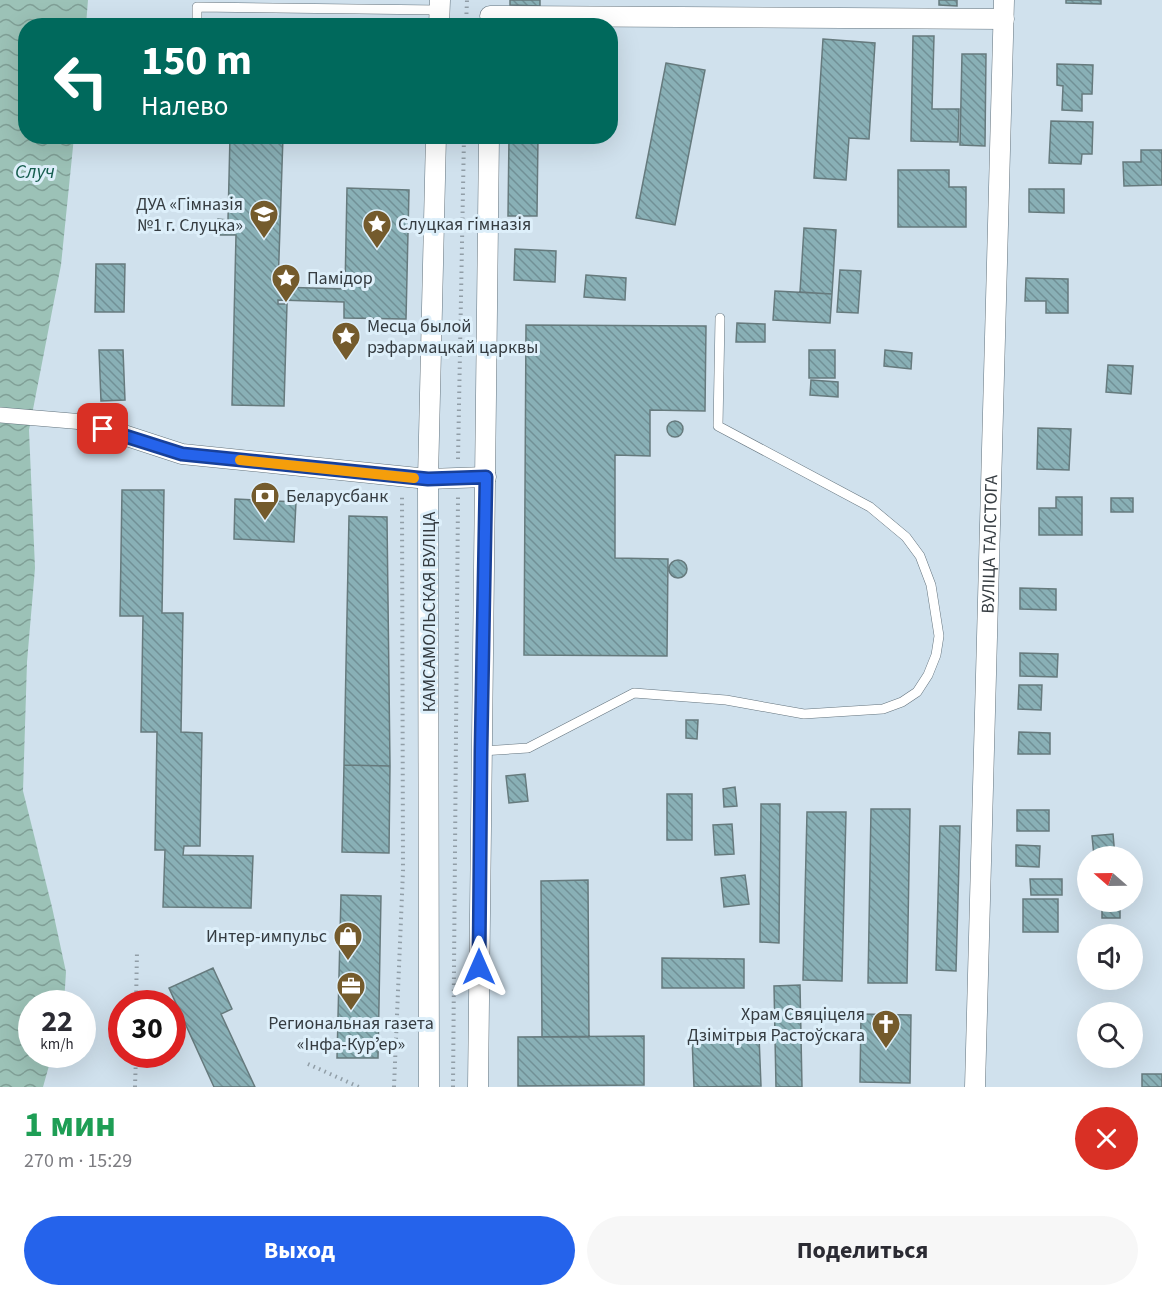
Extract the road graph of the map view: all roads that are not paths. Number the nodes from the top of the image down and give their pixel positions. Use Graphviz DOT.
graph roads {
  1 [pos="1004,9"];
  2 [pos="440,12"];
  3 [pos="490,14"];
  4 [pos="196,18"];
  5 [pos="436,144"];
  6 [pos="489,144"];
  7 [pos="720,318"];
  8 [pos="0,415"];
  9 [pos="84,422"];
  10 [pos="486,477"];
  11 [pos="428,479"];
  12 [pos="481,751"];
  13 [pos="429,1087"];
  14 [pos="478,1087"];
  15 [pos="975,1087"];
  1 -- 3 [label="street"];
  1 -- 15 [label="street, ВУЛІЦА ТАЛСТОГА"];
  2 -- 4 [label="lane"];
  5 -- 11 [label="street, КАМСАМОЛЬСКАЯ ВУЛІЦА"];
  6 -- 10 [label="street"];
  7 -- 12 [label="lane"];
  8 -- 9 [label="street"];
  9 -- 11 [label="street"];
  10 -- 11 [label="street"];
  10 -- 12 [label="street"];
  11 -- 13 [label="street, КАМСАМОЛЬСКАЯ ВУЛІЦА"];
  12 -- 14 [label="street"];
}
